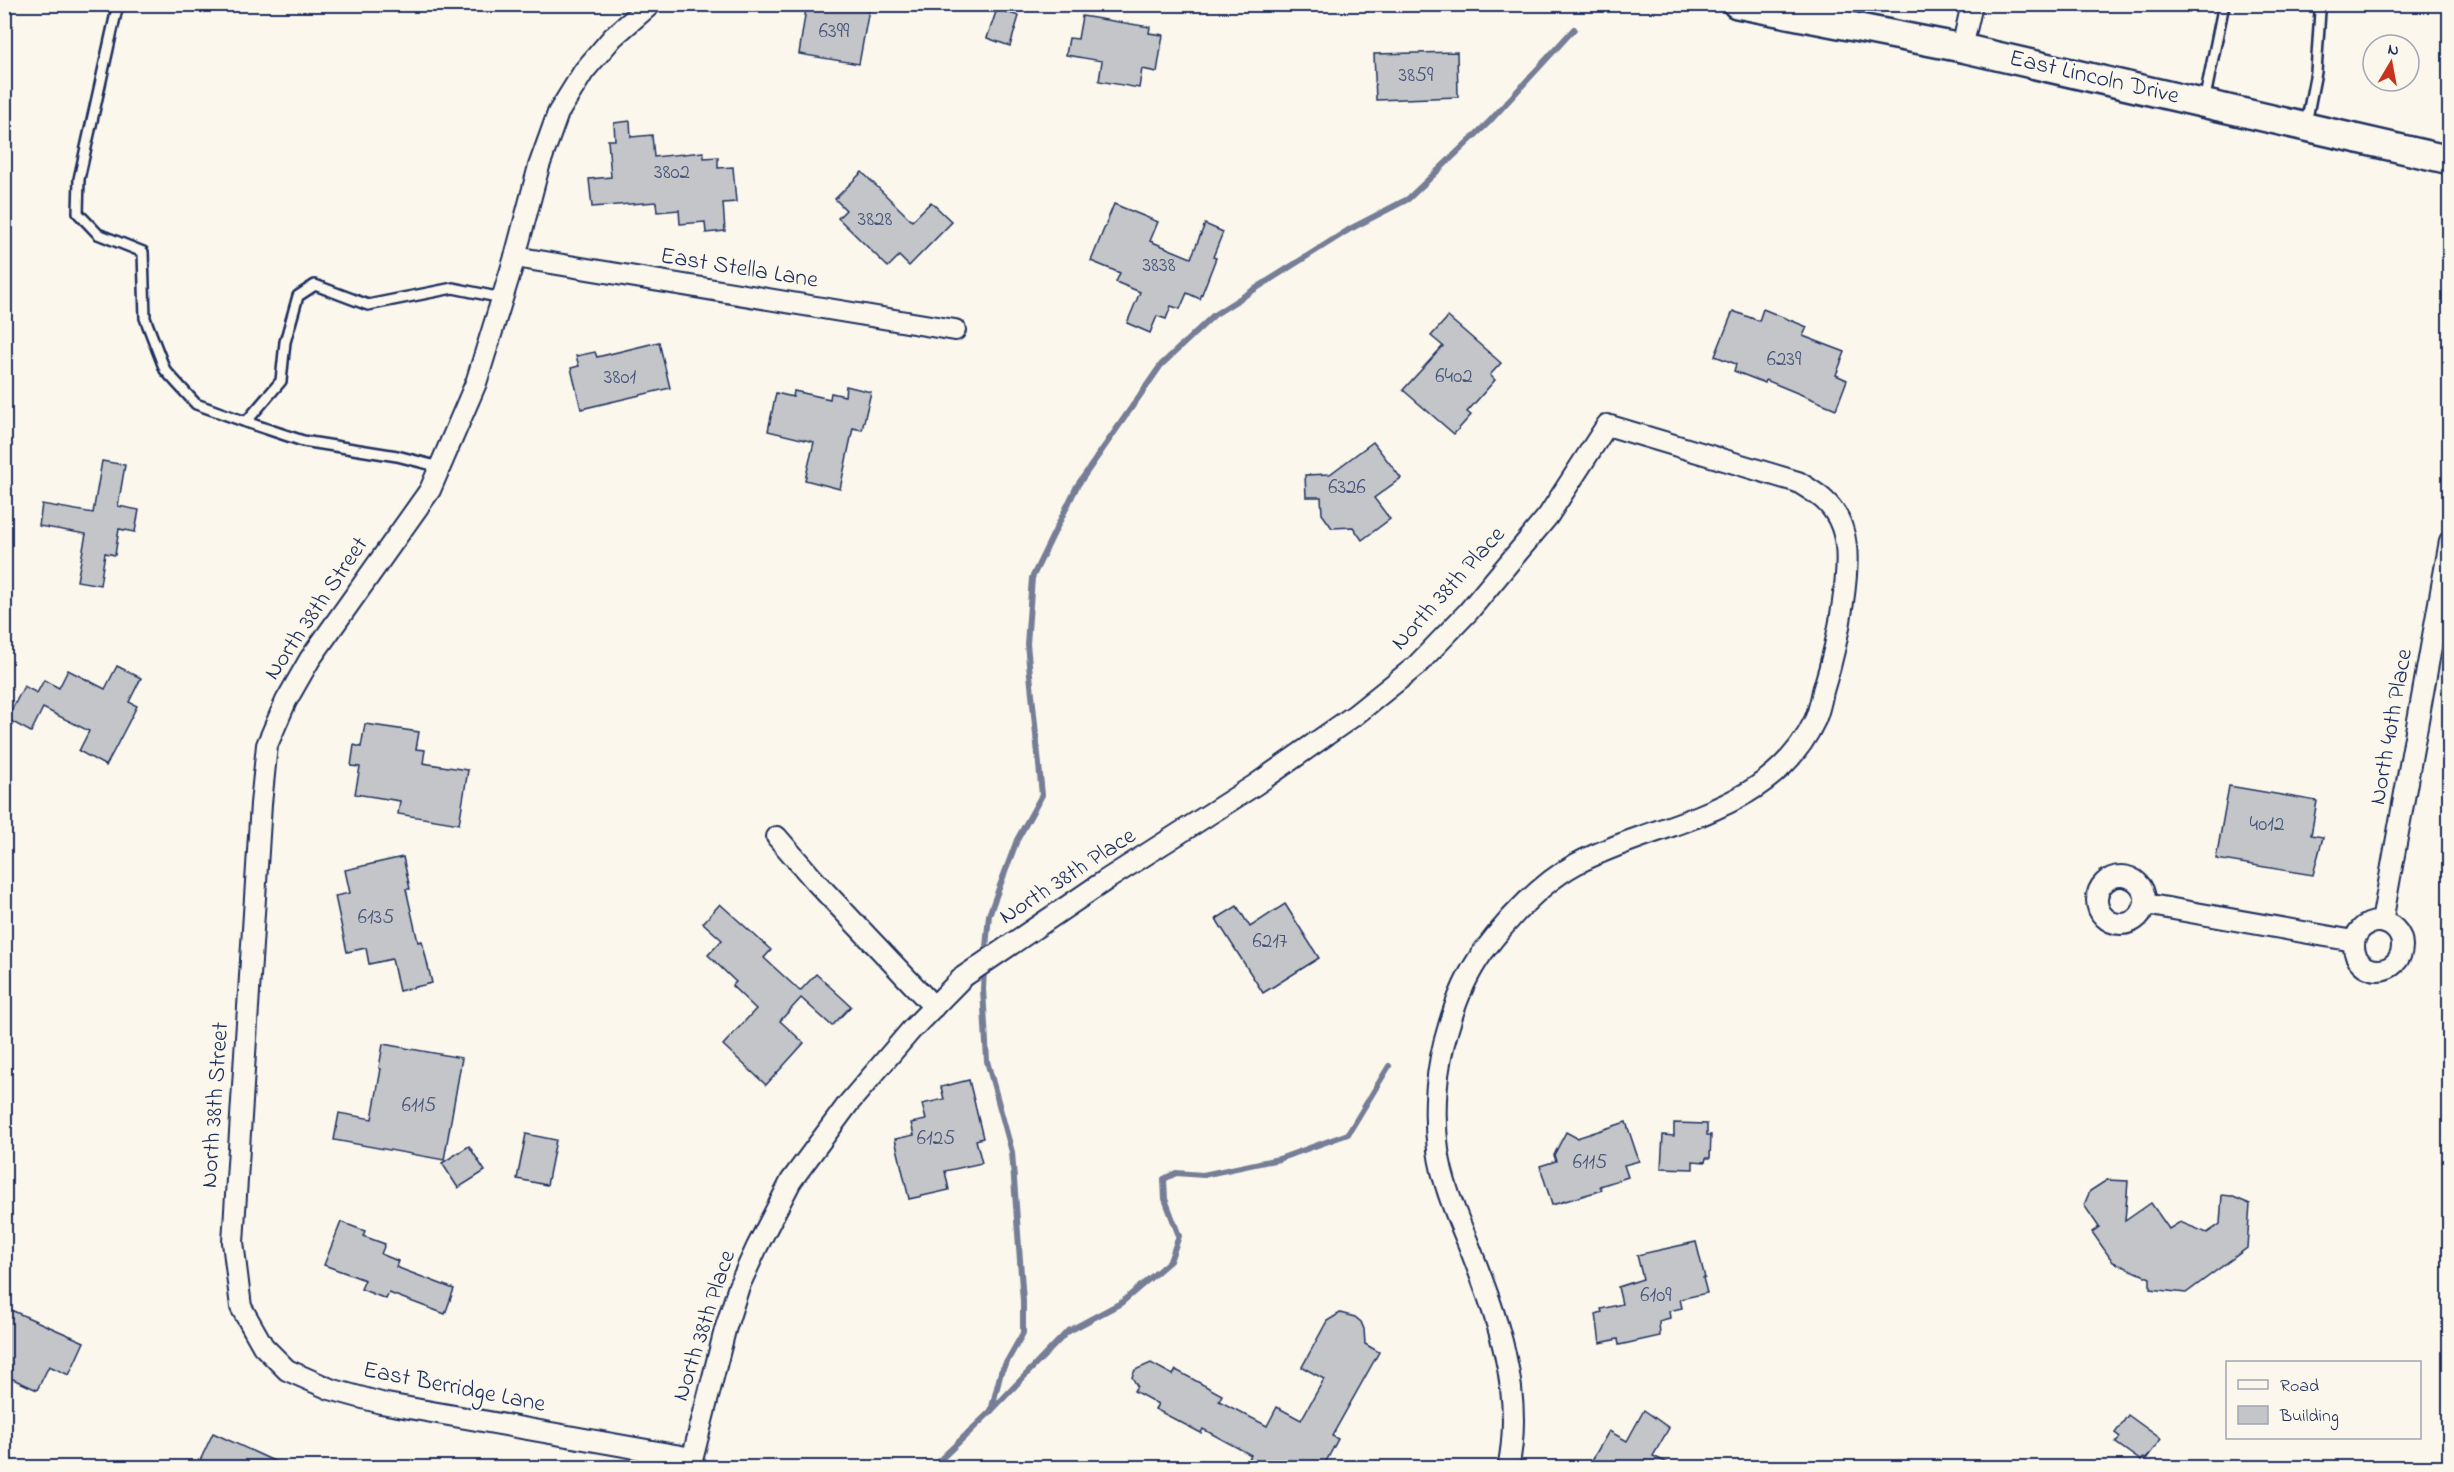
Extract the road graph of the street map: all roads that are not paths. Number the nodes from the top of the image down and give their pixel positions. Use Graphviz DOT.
graph roads {
  1 [pos="118,4"];
  2 [pos="651,4"];
  3 [pos="1737,4"];
  4 [pos="1972,4"];
  5 [pos="2224,4"];
  6 [pos="2318,4"];
  7 [pos="1962,48"];
  8 [pos="2204,104"];
  9 [pos="2305,127"];
  10 [pos="2450,160"];
  11 [pos="515,257"];
  12 [pos="502,298"];
  13 [pos="955,330"];
  14 [pos="246,422"];
  15 [pos="440,467"];
  16 [pos="2450,541"];
  17 [pos="777,837"];
  18 [pos="2145,904"];
  19 [pos="2382,922"];
  20 [pos="2354,941"];
  21 [pos="934,1007"];
  22 [pos="241,1307"];
  23 [pos="691,1463"];
  24 [pos="1508,1467"];
  1 -- 14 [label="lane"];
  2 -- 11 [label="street, North 38th Street"];
  3 -- 7 [label="main road, East Lincoln Drive"];
  4 -- 7 [label="street"];
  5 -- 8 [label="lane"];
  6 -- 9 [label="lane"];
  7 -- 8 [label="main road, East Lincoln Drive"];
  8 -- 9 [label="main road, East Lincoln Drive"];
  9 -- 10 [label="main road, East Lincoln Drive"];
  11 -- 12 [label="street, North 38th Street"];
  11 -- 13 [label="street, East Stella Lane"];
  12 -- 14 [label="lane"];
  12 -- 15 [label="street, North 38th Street"];
  14 -- 15 [label="lane"];
  15 -- 22 [label="street, North 38th Street"];
  16 -- 19 [label="street, North 40th Place"];
  17 -- 21 [label="street"];
  18 -- 20 [label="street"];
  19 -- 20 [label="street"];
  19 -- 20 [label="street"];
  21 -- 23 [label="street, North 38th Place"];
  21 -- 24 [label="street, North 38th Place"];
  22 -- 23 [label="street, East Berridge Lane"];
}
